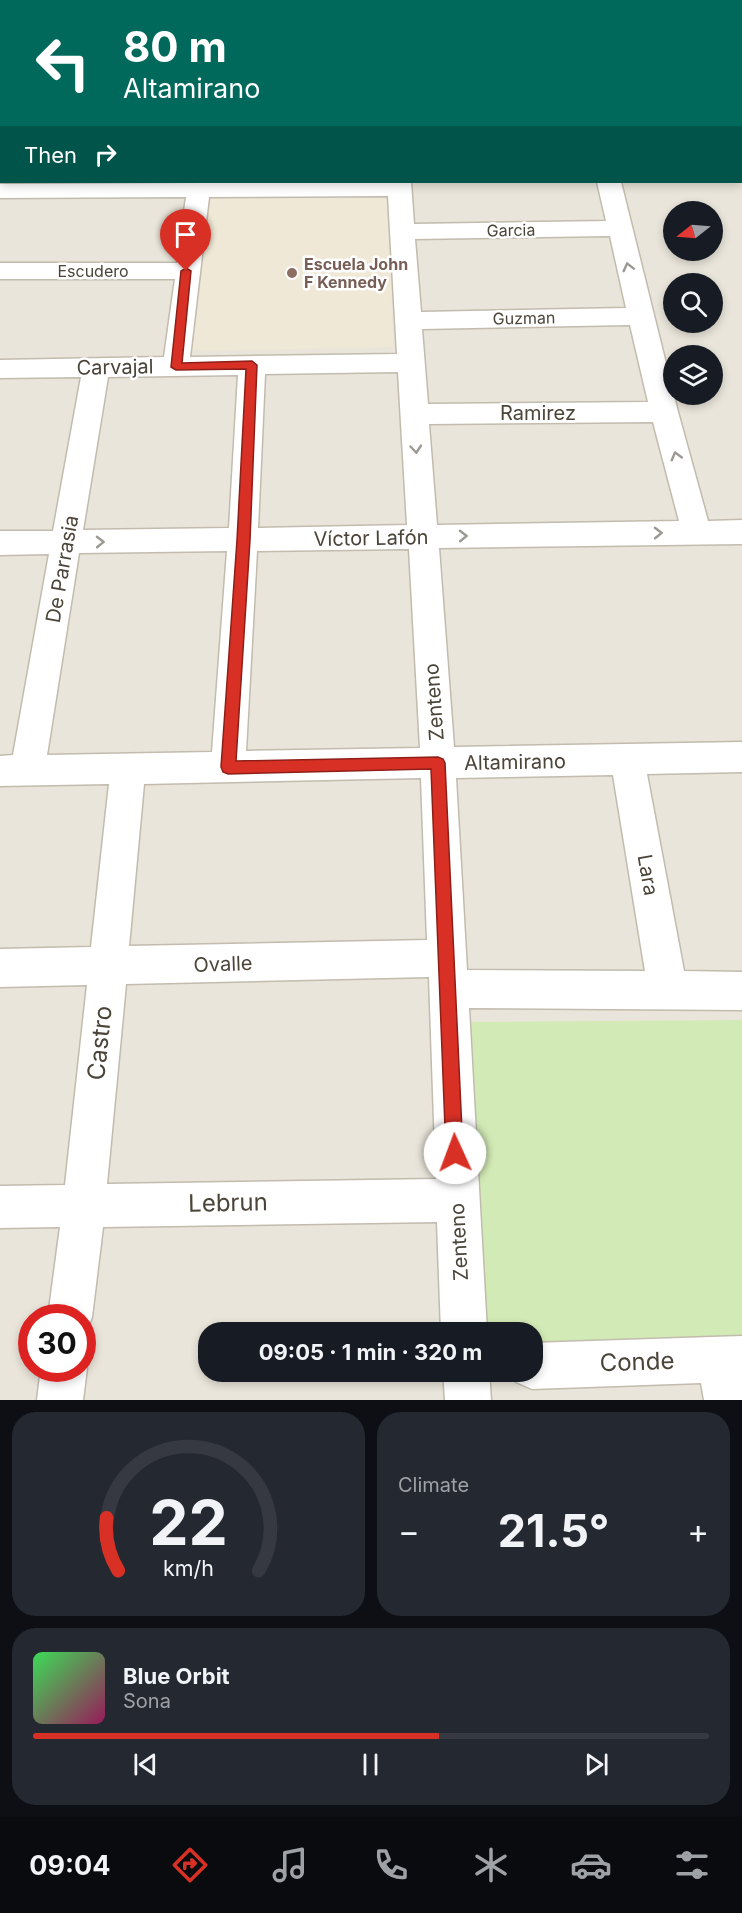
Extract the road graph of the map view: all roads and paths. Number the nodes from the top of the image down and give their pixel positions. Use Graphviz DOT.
graph roads {
  1 [pos="609,183"];
  2 [pos="399,185"];
  3 [pos="136,186"];
  4 [pos="264,186"];
  5 [pos="0,191"];
  6 [pos="198,191"];
  7 [pos="619,228"];
  8 [pos="402,232"];
  9 [pos="186,271"];
  10 [pos="0,272"];
  11 [pos="640,316"];
  12 [pos="408,321"];
  13 [pos="411,363"];
  14 [pos="252,365"];
  15 [pos="176,367"];
  16 [pos="96,368"];
  17 [pos="0,369"];
  18 [pos="664,412"];
  19 [pos="413,414"];
  20 [pos="742,532"];
  21 [pos="697,533"];
  22 [pos="424,537"];
  23 [pos="243,540"];
  24 [pos="67,542"];
  25 [pos="0,543"];
  26 [pos="742,757"];
  27 [pos="627,759"];
  28 [pos="438,763"];
  29 [pos="228,767"];
  30 [pos="128,769"];
  31 [pos="13,771"];
  32 [pos="108,967"];
  33 [pos="0,968"];
  34 [pos="448,973"];
  35 [pos="668,991"];
  36 [pos="742,991"];
  37 [pos="456,1200"];
  38 [pos="84,1206"];
  39 [pos="0,1207"];
  40 [pos="72,1304"];
  41 [pos="463,1322"];
  42 [pos="543,1366"];
  43 [pos="730,1373"];
  44 [pos="62,1382"];
  45 [pos="467,1382"];
  46 [pos="60,1400"];
  47 [pos="468,1400"];
  1 -- 7 [label="street"];
  2 -- 4 [label="street"];
  2 -- 8 [label="street, Zenteno"];
  3 -- 5 [label="street"];
  3 -- 6 [label="street"];
  4 -- 6 [label="street"];
  6 -- 9 [label="street"];
  7 -- 8 [label="street, Garcia"];
  11 -- 7 [label="street, one-way"];
  8 -- 12 [label="street, Zenteno"];
  9 -- 10 [label="street, Escudero"];
  9 -- 15 [label="street"];
  11 -- 12 [label="street, Guzman"];
  11 -- 18 [label="street"];
  12 -- 13 [label="street, Zenteno"];
  13 -- 14 [label="street, Carvajal"];
  13 -- 19 [label="street, Zenteno"];
  14 -- 15 [label="street, Carvajal"];
  14 -- 23 [label="street"];
  15 -- 16 [label="street, Carvajal"];
  16 -- 17 [label="street, Carvajal"];
  16 -- 24 [label="street, De Parrasia"];
  18 -- 19 [label="street, Ramirez"];
  21 -- 18 [label="street, one-way"];
  19 -- 22 [label="street, Zenteno, one-way"];
  20 -- 21 [label="street, Víctor Lafón"];
  22 -- 21 [label="street, Víctor Lafón, one-way"];
  22 -- 23 [label="street, Víctor Lafón"];
  22 -- 28 [label="street, Zenteno"];
  24 -- 23 [label="street, Víctor Lafón, one-way"];
  23 -- 29 [label="street"];
  24 -- 25 [label="street, Víctor Lafón"];
  24 -- 31 [label="street, De Parrasia"];
  26 -- 27 [label="street, Altamirano"];
  27 -- 28 [label="street, Altamirano"];
  27 -- 35 [label="street, Lara"];
  28 -- 29 [label="street, Altamirano"];
  28 -- 34 [label="street, Zenteno"];
  29 -- 30 [label="street, Altamirano"];
  30 -- 31 [label="street, Altamirano"];
  30 -- 32 [label="street, Castro"];
  32 -- 33 [label="street, Ovalle"];
  32 -- 34 [label="street, Ovalle"];
  32 -- 38 [label="street, Castro"];
  34 -- 35 [label="street, Ovalle"];
  34 -- 37 [label="street, Zenteno"];
  35 -- 36 [label="street, Ovalle"];
  37 -- 38 [label="street, Lebrun"];
  37 -- 41 [label="street, Zenteno"];
  38 -- 39 [label="street, Lebrun"];
  38 -- 40 [label="street, Castro"];
  42 -- 43 [label="street, Conde"];
  44 -- 46 [label="street"];
  45 -- 47 [label="street"];
}
